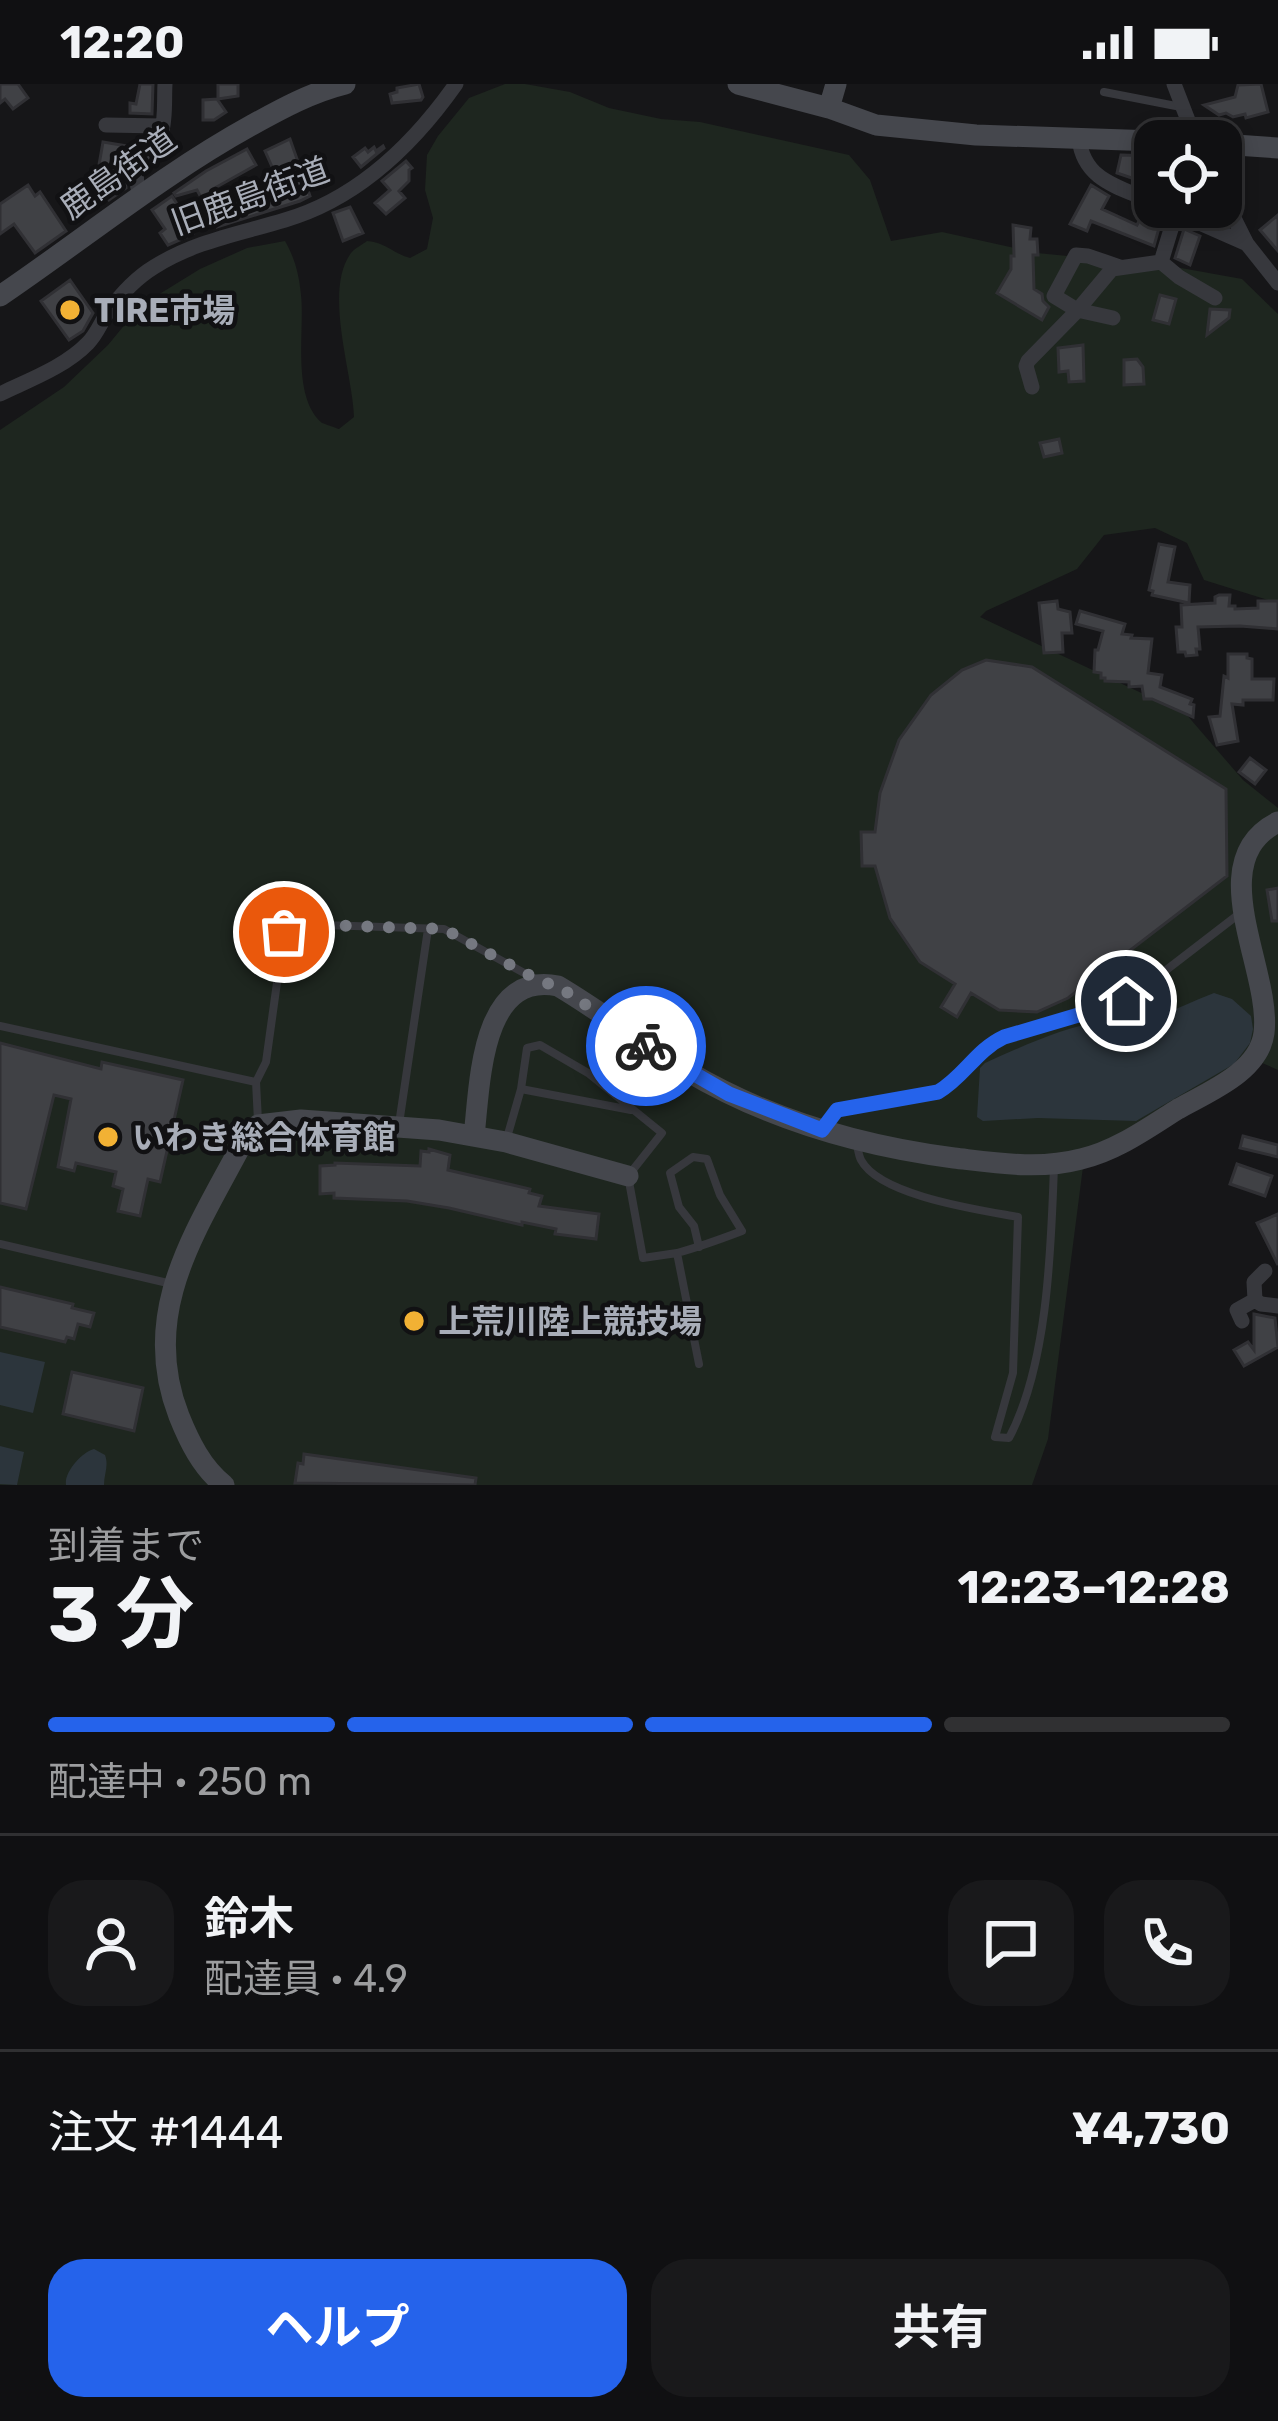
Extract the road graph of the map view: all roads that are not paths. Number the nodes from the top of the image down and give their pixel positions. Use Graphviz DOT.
graph roads {
  1 [pos="165,84"];
  2 [pos="345,84"];
  3 [pos="456,84"];
  4 [pos="740,84"];
  5 [pos="836,84"];
  6 [pos="1174,84"];
  7 [pos="304,91"];
  8 [pos="1104,92"];
  9 [pos="1183,107"];
  10 [pos="829,108"];
  11 [pos="1188,120"];
  12 [pos="106,125"];
  13 [pos="163,126"];
  14 [pos="1079,139"];
  15 [pos="1134,140"];
  16 [pos="1242,145"];
  17 [pos="1278,148"];
  18 [pos="1134,195"];
  19 [pos="142,196"];
  20 [pos="1164,228"];
  21 [pos="1210,228"];
  22 [pos="1238,228"];
  23 [pos="1246,244"];
  24 [pos="1161,262"];
  25 [pos="1120,267"];
  26 [pos="1278,283"];
  27 [pos="0,296"];
  28 [pos="1215,298"];
  29 [pos="1077,310"];
  30 [pos="1112,318"];
  31 [pos="1032,387"];
  32 [pos="0,394"];
  33 [pos="1278,822"];
  34 [pos="1245,909"];
  35 [pos="428,929"];
  36 [pos="542,982"];
  37 [pos="0,1026"];
  38 [pos="256,1082"];
  39 [pos="521,1089"];
  40 [pos="633,1111"];
  41 [pos="258,1125"];
  42 [pos="399,1125"];
  43 [pos="822,1130"];
  44 [pos="474,1136"];
  45 [pos="856,1140"];
  46 [pos="506,1142"];
  47 [pos="1054,1164"];
  48 [pos="628,1176"];
  49 [pos="0,1244"];
  50 [pos="699,1246"];
  51 [pos="677,1253"];
  52 [pos="1265,1271"];
  53 [pos="173,1284"];
  54 [pos="1255,1300"];
  55 [pos="1278,1306"];
  56 [pos="1242,1321"];
  57 [pos="699,1364"];
  58 [pos="215,1483"];
  1 -- 13 [label="street"];
  2 -- 7 [label="street, 鹿島街道"];
  3 -- 32 [label="street, 旧鹿島街道"];
  4 -- 10 [label="street"];
  5 -- 10 [label="street"];
  6 -- 9 [label="street"];
  7 -- 19 [label="street, 鹿島街道"];
  8 -- 9 [label="lane"];
  9 -- 11 [label="street"];
  10 -- 14 [label="street"];
  12 -- 13 [label="street"];
  13 -- 19 [label="street"];
  14 -- 15 [label="street"];
  14 -- 18 [label="street"];
  16 -- 17 [label="street"];
  19 -- 27 [label="street, 鹿島街道"];
  20 -- 24 [label="street"];
  21 -- 23 [label="street"];
  22 -- 23 [label="street"];
  23 -- 26 [label="street"];
  24 -- 25 [label="street"];
  24 -- 28 [label="street"];
  25 -- 29 [label="street"];
  25 -- 29 [label="street"];
  29 -- 30 [label="street"];
  29 -- 31 [label="street"];
  33 -- 34 [label="street"];
  34 -- 43 [label="lane"];
  34 -- 47 [label="street"];
  35 -- 36 [label="lane"];
  35 -- 38 [label="lane"];
  35 -- 42 [label="lane"];
  36 -- 43 [label="street"];
  36 -- 44 [label="street"];
  37 -- 38 [label="lane"];
  38 -- 41 [label="lane"];
  39 -- 40 [label="lane"];
  39 -- 40 [label="lane"];
  39 -- 46 [label="lane"];
  40 -- 48 [label="lane"];
  41 -- 42 [label="street"];
  41 -- 53 [label="street"];
  42 -- 44 [label="street"];
  43 -- 45 [label="street"];
  44 -- 46 [label="street"];
  45 -- 47 [label="street"];
  45 -- 47 [label="lane"];
  46 -- 48 [label="street"];
  48 -- 51 [label="lane"];
  49 -- 53 [label="lane"];
  50 -- 50 [label="lane"];
  50 -- 51 [label="lane"];
  51 -- 57 [label="lane"];
  52 -- 54 [label="street"];
  53 -- 58 [label="street"];
  54 -- 55 [label="street"];
  54 -- 56 [label="street"];
}
